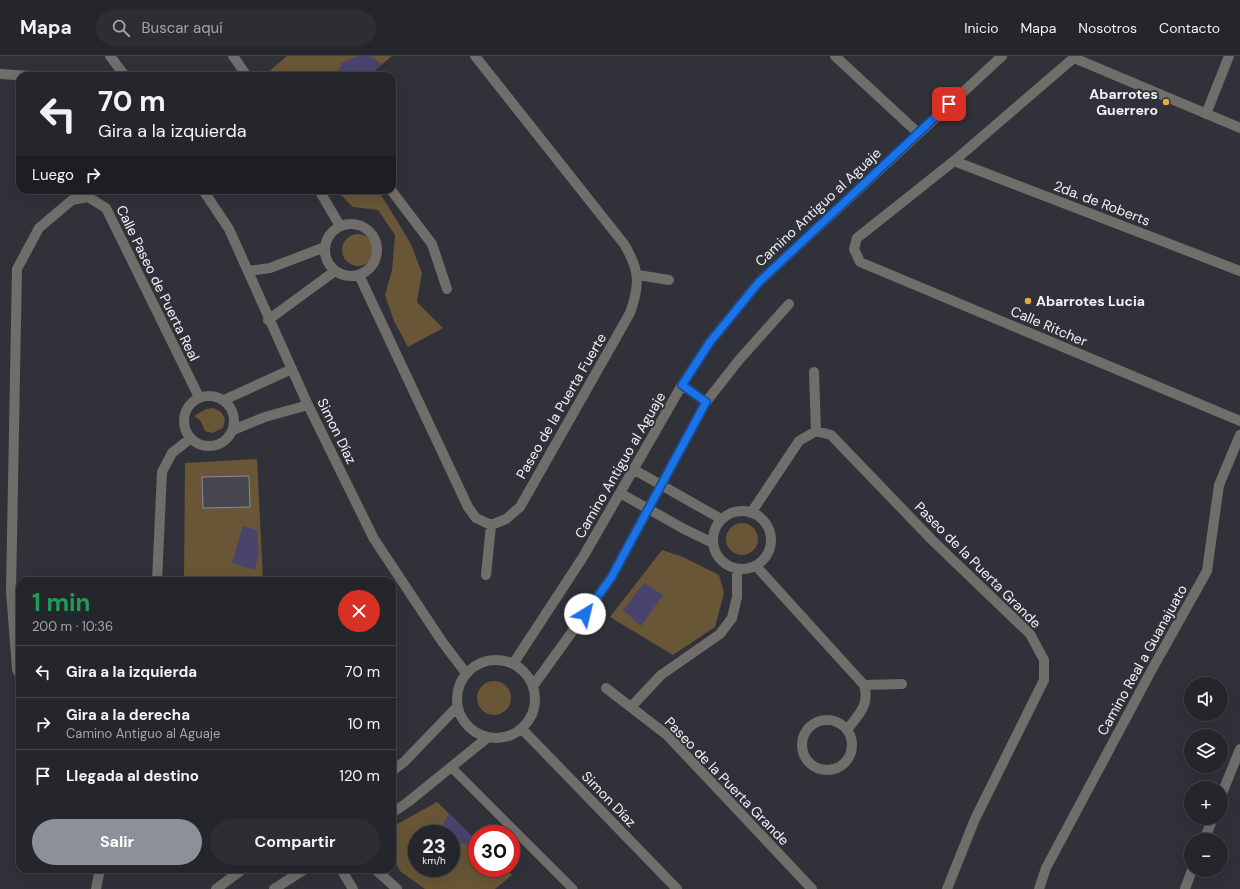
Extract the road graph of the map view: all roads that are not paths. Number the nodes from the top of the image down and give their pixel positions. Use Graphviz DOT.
graph roads {
  1 [pos="110,56"];
  2 [pos="233,56"];
  3 [pos="475,56"];
  4 [pos="835,56"];
  5 [pos="1002,56"];
  6 [pos="1229,56"];
  7 [pos="1075,57"];
  8 [pos="122,72"];
  9 [pos="244,72"];
  10 [pos="0,74"];
  11 [pos="16,75"];
  12 [pos="1206,114"];
  13 [pos="1240,128"];
  14 [pos="918,133"];
  15 [pos="954,161"];
  16 [pos="87,194"];
  17 [pos="90,194"];
  18 [pos="207,194"];
  19 [pos="321,194"];
  20 [pos="394,194"];
  21 [pos="340,226"];
  22 [pos="325,247"];
  23 [pos="1240,270"];
  24 [pos="335,271"];
  25 [pos="248,272"];
  26 [pos="638,275"];
  27 [pos="359,276"];
  28 [pos="669,280"];
  29 [pos="447,289"];
  30 [pos="789,304"];
  31 [pos="268,320"];
  32 [pos="292,369"];
  33 [pos="814,372"];
  34 [pos="682,385"];
  35 [pos="199,397"];
  36 [pos="224,400"];
  37 [pos="706,402"];
  38 [pos="308,405"];
  39 [pos="1240,421"];
  40 [pos="233,430"];
  41 [pos="816,431"];
  42 [pos="1240,435"];
  43 [pos="191,438"];
  44 [pos="633,469"];
  45 [pos="662,486"];
  46 [pos="620,493"];
  47 [pos="648,510"];
  48 [pos="751,512"];
  49 [pos="721,519"];
  50 [pos="491,525"];
  51 [pos="713,543"];
  52 [pos="756,566"];
  53 [pos="737,570"];
  54 [pos="486,575"];
  55 [pos="157,577"];
  56 [pos="16,657"];
  57 [pos="514,664"];
  58 [pos="466,673"];
  59 [pos="902,684"];
  60 [pos="864,685"];
  61 [pos="533,686"];
  62 [pos="606,688"];
  63 [pos="457,707"];
  64 [pos="631,707"];
  65 [pos="522,729"];
  66 [pos="847,730"];
  67 [pos="487,738"];
  68 [pos="1240,749"];
  69 [pos="1238,759"];
  70 [pos="451,767"];
  71 [pos="396,768"];
  72 [pos="1228,781"];
  73 [pos="396,810"];
  74 [pos="99,873"];
  75 [pos="238,873"];
  76 [pos="300,873"];
  77 [pos="343,873"];
  78 [pos="379,873"];
  79 [pos="1189,877"];
  80 [pos="96,889"];
  81 [pos="216,889"];
  82 [pos="274,889"];
  83 [pos="353,889"];
  84 [pos="397,889"];
  85 [pos="573,889"];
  86 [pos="677,889"];
  87 [pos="812,889"];
  88 [pos="947,889"];
  89 [pos="1039,889"];
  90 [pos="1185,889"];
  1 -- 8 [label="street"];
  2 -- 9 [label="street"];
  3 -- 26 [label="street, Paseo de la Puerta Fuerte"];
  4 -- 14 [label="street"];
  5 -- 14 [label="street, Camino Antiguo al Aguaje"];
  6 -- 12 [label="street"];
  7 -- 12 [label="street"];
  7 -- 15 [label="street"];
  10 -- 11 [label="street"];
  12 -- 13 [label="street"];
  14 -- 34 [label="street, Camino Antiguo al Aguaje"];
  15 -- 23 [label="street, 2da. de Roberts"];
  15 -- 39 [label="street, Calle Ritcher"];
  16 -- 56 [label="street, Calle Paseo de Puerta Real"];
  17 -- 35 [label="street, Calle Paseo de Puerta Real"];
  18 -- 25 [label="street, Simon Díaz"];
  19 -- 21 [label="street"];
  20 -- 29 [label="street"];
  21 -- 22 [label="street"];
  21 -- 27 [label="street"];
  22 -- 24 [label="street"];
  22 -- 25 [label="street"];
  24 -- 27 [label="street"];
  24 -- 31 [label="street"];
  25 -- 31 [label="street, Simon Díaz"];
  26 -- 28 [label="street"];
  26 -- 50 [label="street, Paseo de la Puerta Fuerte"];
  27 -- 50 [label="street"];
  30 -- 37 [label="street"];
  31 -- 32 [label="street, Simon Díaz"];
  32 -- 36 [label="street"];
  32 -- 38 [label="street, Simon Díaz"];
  33 -- 41 [label="street"];
  34 -- 37 [label="street"];
  34 -- 44 [label="street, Camino Antiguo al Aguaje"];
  35 -- 36 [label="street"];
  35 -- 43 [label="street"];
  36 -- 40 [label="street"];
  37 -- 45 [label="street"];
  38 -- 40 [label="street"];
  38 -- 58 [label="street, Simon Díaz"];
  40 -- 43 [label="street"];
  41 -- 48 [label="street"];
  41 -- 88 [label="street, Paseo de la Puerta Grande"];
  42 -- 89 [label="street, Camino Real a Guanajuato"];
  43 -- 55 [label="street"];
  44 -- 45 [label="street"];
  44 -- 46 [label="street, Camino Antiguo al Aguaje"];
  45 -- 47 [label="street"];
  45 -- 49 [label="street"];
  46 -- 47 [label="street"];
  46 -- 57 [label="street, Camino Antiguo al Aguaje"];
  47 -- 51 [label="street"];
  47 -- 61 [label="street"];
  48 -- 49 [label="street"];
  48 -- 52 [label="street"];
  49 -- 51 [label="street"];
  50 -- 54 [label="street"];
  51 -- 53 [label="street"];
  52 -- 53 [label="street"];
  52 -- 60 [label="street"];
  53 -- 64 [label="street"];
  57 -- 58 [label="street"];
  57 -- 61 [label="street"];
  58 -- 63 [label="street"];
  59 -- 60 [label="street"];
  60 -- 66 [label="street"];
  61 -- 65 [label="street"];
  62 -- 64 [label="street, Paseo de la Puerta Grande"];
  63 -- 67 [label="street"];
  63 -- 71 [label="street"];
  64 -- 87 [label="street, Paseo de la Puerta Grande"];
  65 -- 67 [label="street"];
  65 -- 86 [label="street, Simon Díaz"];
  66 -- 66 [label="street"];
  67 -- 70 [label="street"];
  68 -- 69 [label="street"];
  69 -- 72 [label="street"];
  70 -- 73 [label="street"];
  70 -- 85 [label="lane"];
  74 -- 80 [label="street"];
  75 -- 81 [label="street"];
  76 -- 82 [label="street"];
  77 -- 83 [label="street"];
  78 -- 84 [label="street"];
  79 -- 90 [label="street"];
}
